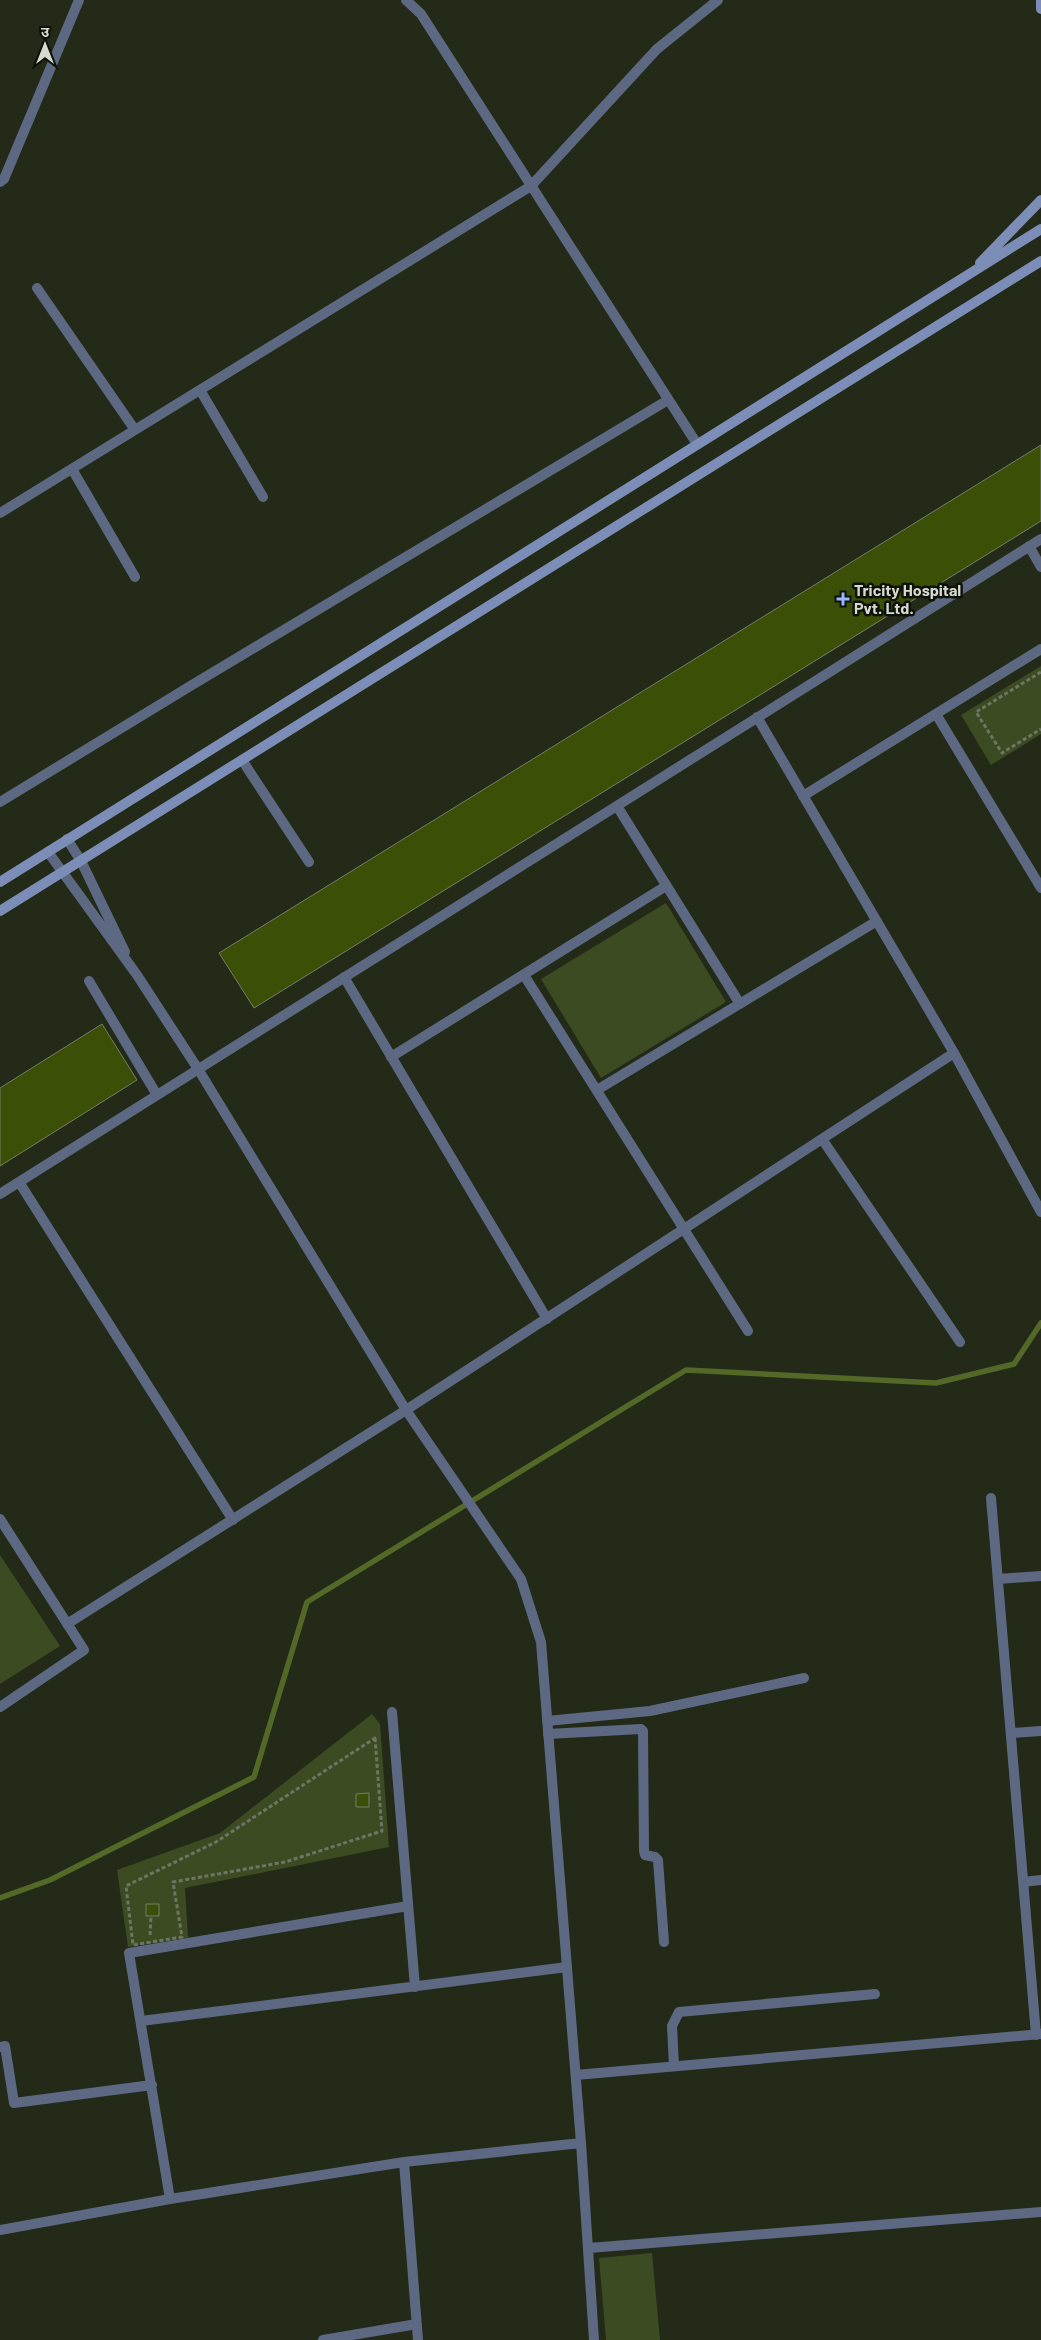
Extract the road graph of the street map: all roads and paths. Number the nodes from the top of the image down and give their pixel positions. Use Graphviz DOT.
graph roads {
  1 [pos="79,0"];
  2 [pos="406,0"];
  3 [pos="718,0"];
  4 [pos="1041,0"];
  5 [pos="1041,9"];
  6 [pos="0,182"];
  7 [pos="531,186"];
  8 [pos="1041,200"];
  9 [pos="1041,229"];
  10 [pos="1041,261"];
  11 [pos="969,275"];
  12 [pos="37,288"];
  13 [pos="200,390"];
  14 [pos="668,400"];
  15 [pos="135,430"];
  16 [pos="697,444"];
  17 [pos="72,469"];
  18 [pos="263,497"];
  19 [pos="0,513"];
  20 [pos="1041,538"];
  21 [pos="1029,546"];
  22 [pos="1041,567"];
  23 [pos="135,577"];
  24 [pos="1041,649"];
  25 [pos="1041,672"];
  26 [pos="936,714"];
  27 [pos="757,717"];
  28 [pos="1041,729"];
  29 [pos="242,760"];
  30 [pos="803,796"];
  31 [pos="0,802"];
  32 [pos="617,806"];
  33 [pos="67,839"];
  34 [pos="48,852"];
  35 [pos="81,861"];
  36 [pos="309,862"];
  37 [pos="62,873"];
  38 [pos="0,882"];
  39 [pos="666,886"];
  40 [pos="1041,888"];
  41 [pos="0,912"];
  42 [pos="877,921"];
  43 [pos="524,975"];
  44 [pos="137,976"];
  45 [pos="344,977"];
  46 [pos="89,981"];
  47 [pos="740,1004"];
  48 [pos="954,1053"];
  49 [pos="391,1058"];
  50 [pos="198,1069"];
  51 [pos="597,1090"];
  52 [pos="157,1095"];
  53 [pos="822,1139"];
  54 [pos="19,1182"];
  55 [pos="0,1194"];
  56 [pos="1041,1212"];
  57 [pos="684,1230"];
  58 [pos="547,1319"];
  59 [pos="748,1331"];
  60 [pos="960,1342"];
  61 [pos="406,1410"];
  62 [pos="991,1498"];
  63 [pos="0,1519"];
  64 [pos="233,1520"];
  65 [pos="1041,1576"];
  66 [pos="998,1579"];
  67 [pos="67,1624"];
  68 [pos="804,1678"];
  69 [pos="0,1707"];
  70 [pos="392,1712"];
  71 [pos="547,1721"];
  72 [pos="1041,1731"];
  73 [pos="1011,1733"];
  74 [pos="548,1734"];
  75 [pos="1041,1880"];
  76 [pos="1023,1882"];
  77 [pos="408,1906"];
  78 [pos="151,1916"];
  79 [pos="150,1942"];
  80 [pos="664,1942"];
  81 [pos="567,1968"];
  82 [pos="415,1987"];
  83 [pos="875,1994"];
  84 [pos="141,2021"];
  85 [pos="1038,2035"];
  86 [pos="0,2047"];
  87 [pos="674,2066"];
  88 [pos="576,2075"];
  89 [pos="152,2084"];
  90 [pos="581,2143"];
  91 [pos="404,2162"];
  92 [pos="170,2199"];
  93 [pos="1041,2212"];
  94 [pos="0,2230"];
  95 [pos="589,2248"];
  96 [pos="417,2324"];
  97 [pos="323,2340"];
  98 [pos="418,2340"];
  99 [pos="594,2340"];
  1 -- 6 [label="street"];
  2 -- 7 [label="street"];
  3 -- 7 [label="street"];
  4 -- 5 [label="main road"];
  7 -- 13 [label="street"];
  7 -- 14 [label="street"];
  8 -- 11 [label="main road"];
  9 -- 11 [label="main road"];
  10 -- 29 [label="main road"];
  11 -- 16 [label="main road"];
  12 -- 15 [label="street"];
  13 -- 15 [label="street"];
  13 -- 18 [label="street"];
  14 -- 16 [label="street"];
  14 -- 31 [label="street"];
  15 -- 17 [label="street"];
  16 -- 33 [label="main road"];
  17 -- 19 [label="street"];
  17 -- 23 [label="street"];
  20 -- 21 [label="street"];
  21 -- 22 [label="street"];
  21 -- 27 [label="street"];
  24 -- 26 [label="street"];
  25 -- 28 [label="path"];
  26 -- 30 [label="street"];
  26 -- 40 [label="street"];
  27 -- 30 [label="street"];
  27 -- 32 [label="street"];
  29 -- 35 [label="main road"];
  29 -- 36 [label="street"];
  30 -- 42 [label="street"];
  32 -- 39 [label="street"];
  32 -- 45 [label="street"];
  33 -- 34 [label="main road"];
  33 -- 35 [label="street"];
  34 -- 37 [label="street"];
  34 -- 38 [label="main road"];
  35 -- 37 [label="main road"];
  35 -- 44 [label="street"];
  37 -- 41 [label="main road"];
  37 -- 44 [label="street"];
  39 -- 43 [label="street"];
  39 -- 47 [label="street"];
  42 -- 47 [label="street"];
  42 -- 48 [label="street"];
  43 -- 49 [label="street"];
  43 -- 51 [label="street"];
  44 -- 50 [label="street"];
  45 -- 49 [label="street"];
  45 -- 50 [label="street"];
  46 -- 52 [label="street"];
  47 -- 51 [label="street"];
  48 -- 53 [label="street"];
  48 -- 56 [label="street"];
  49 -- 58 [label="street"];
  50 -- 52 [label="street"];
  50 -- 61 [label="street"];
  51 -- 57 [label="street"];
  52 -- 54 [label="street"];
  53 -- 57 [label="street"];
  53 -- 60 [label="street"];
  54 -- 55 [label="street"];
  54 -- 64 [label="street"];
  57 -- 58 [label="street"];
  57 -- 59 [label="street"];
  58 -- 61 [label="street"];
  61 -- 64 [label="street"];
  61 -- 71 [label="street"];
  62 -- 66 [label="street"];
  63 -- 67 [label="street"];
  64 -- 67 [label="street"];
  65 -- 66 [label="street"];
  66 -- 73 [label="street"];
  67 -- 69 [label="street"];
  68 -- 71 [label="street"];
  70 -- 77 [label="street"];
  71 -- 74 [label="street"];
  72 -- 73 [label="street"];
  73 -- 76 [label="street"];
  74 -- 80 [label="street"];
  74 -- 81 [label="street"];
  75 -- 76 [label="street"];
  76 -- 85 [label="street"];
  77 -- 82 [label="street"];
  77 -- 84 [label="street"];
  78 -- 79 [label="path"];
  79 -- 79 [label="path"];
  81 -- 82 [label="street"];
  81 -- 88 [label="street"];
  82 -- 84 [label="street"];
  83 -- 87 [label="street"];
  84 -- 89 [label="street"];
  85 -- 87 [label="street"];
  86 -- 89 [label="street"];
  87 -- 88 [label="street"];
  88 -- 90 [label="street"];
  89 -- 92 [label="street"];
  90 -- 91 [label="street"];
  90 -- 95 [label="street"];
  91 -- 92 [label="street"];
  91 -- 96 [label="street"];
  92 -- 94 [label="street"];
  93 -- 95 [label="street"];
  95 -- 99 [label="street"];
  96 -- 97 [label="street"];
  96 -- 98 [label="street"];
}
